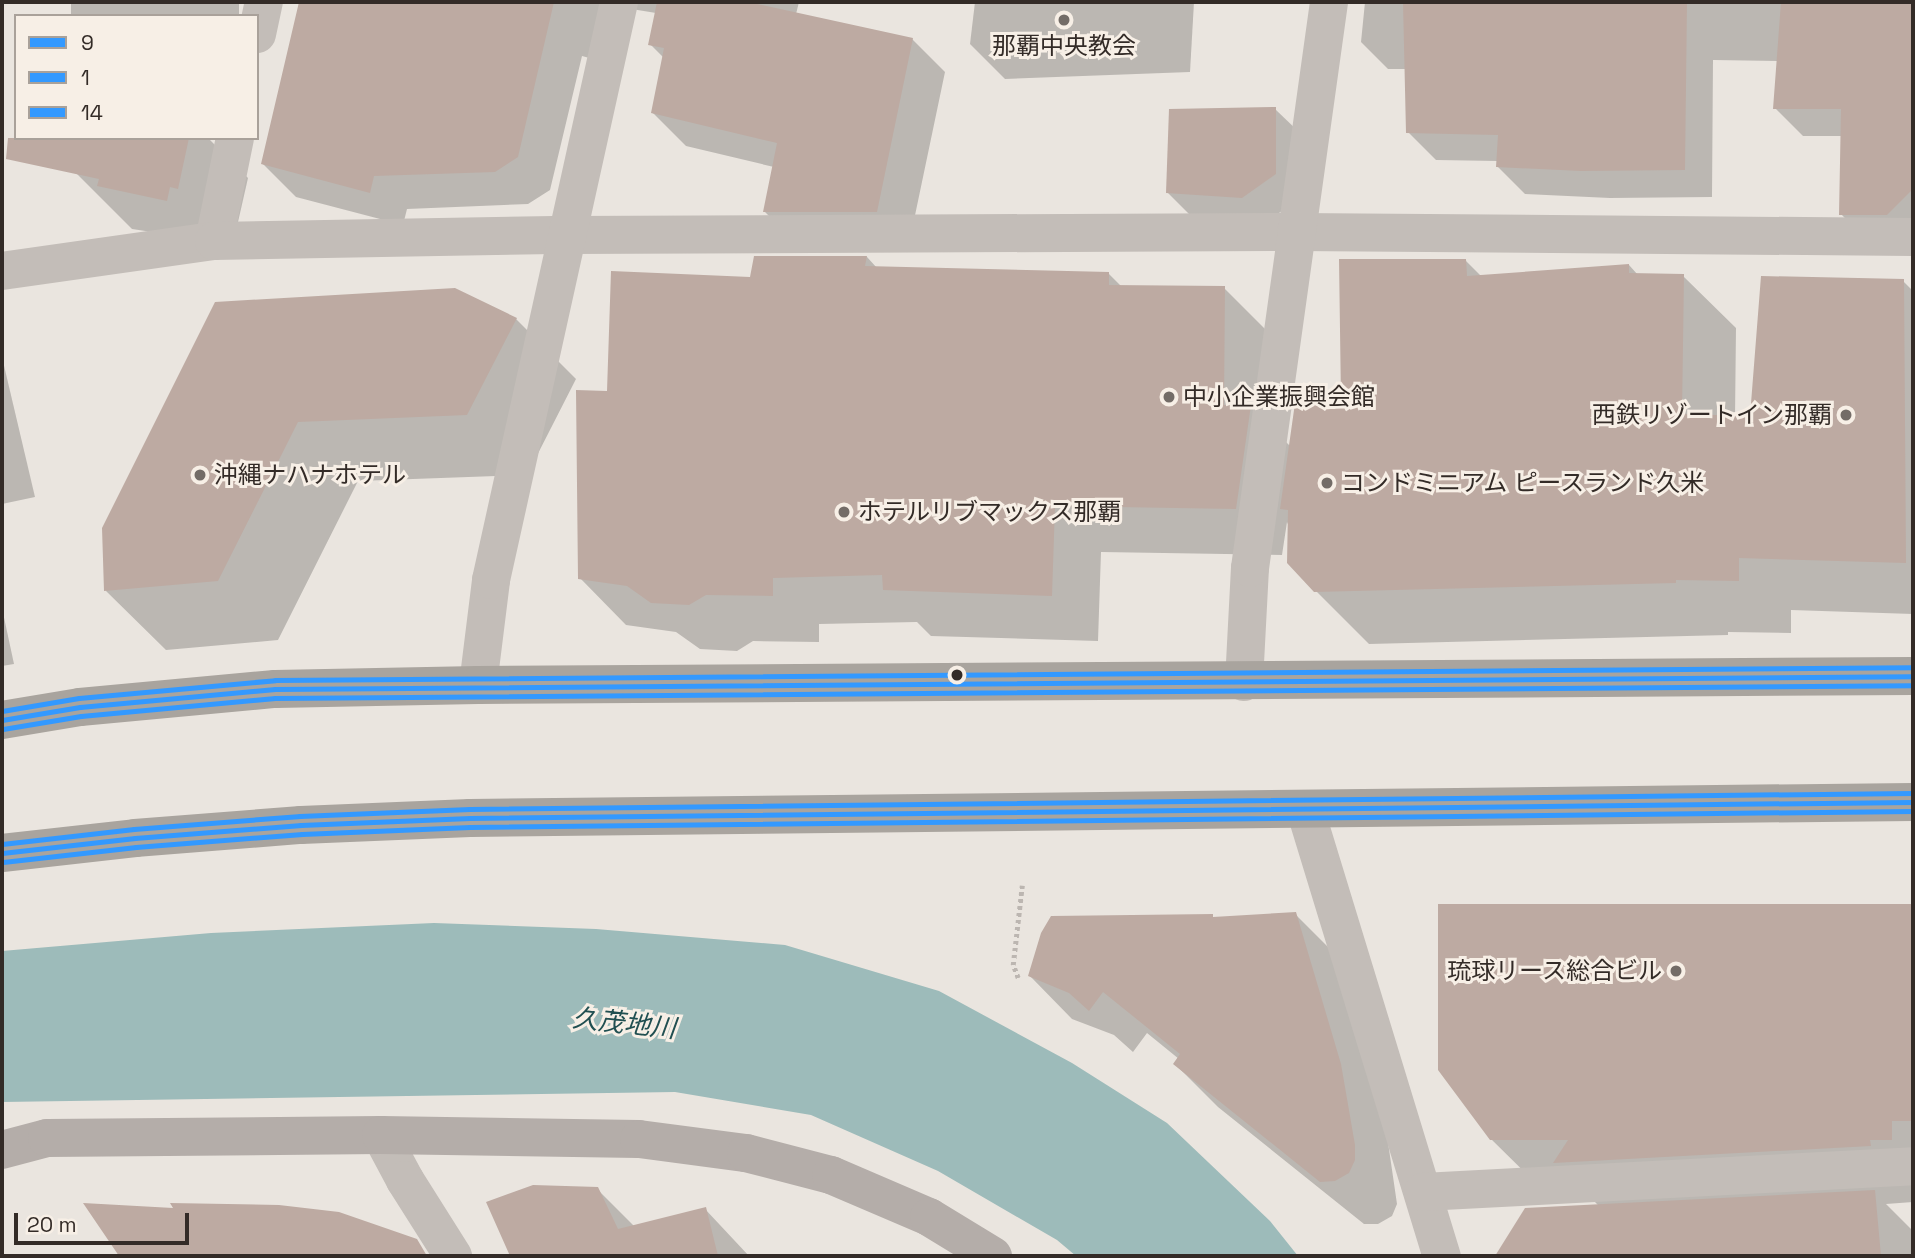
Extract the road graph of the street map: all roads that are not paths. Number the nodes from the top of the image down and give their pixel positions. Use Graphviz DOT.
graph roads {
  1 [pos="264,2"];
  2 [pos="619,2"];
  3 [pos="1329,2"];
  4 [pos="259,25"];
  5 [pos="235,140"];
  6 [pos="1296,232"];
  7 [pos="569,235"];
  8 [pos="1913,237"];
  9 [pos="214,241"];
  10 [pos="2,271"];
  11 [pos="1913,676"];
  12 [pos="1244,682"];
  13 [pos="478,685"];
  14 [pos="2,720"];
  15 [pos="1913,802"];
  16 [pos="1305,809"];
  17 [pos="2,853"];
  18 [pos="381,1135"];
  19 [pos="2,1150"];
  20 [pos="1913,1166"];
  21 [pos="1423,1192"];
  22 [pos="453,1256"];
  23 [pos="993,1256"];
  24 [pos="1442,1256"];
  1 -- 4 [label="street"];
  2 -- 7 [label="street"];
  3 -- 6 [label="street"];
  5 -- 9 [label="street"];
  6 -- 7 [label="street"];
  6 -- 8 [label="street"];
  6 -- 12 [label="street"];
  7 -- 9 [label="street"];
  7 -- 13 [label="street"];
  9 -- 10 [label="street"];
  11 -- 12 [label="highway"];
  12 -- 13 [label="highway"];
  13 -- 14 [label="highway"];
  15 -- 16 [label="highway"];
  16 -- 17 [label="highway"];
  16 -- 21 [label="street"];
  18 -- 19 [label="street"];
  18 -- 22 [label="street"];
  18 -- 23 [label="street"];
  20 -- 21 [label="street"];
  21 -- 24 [label="street"];
}
